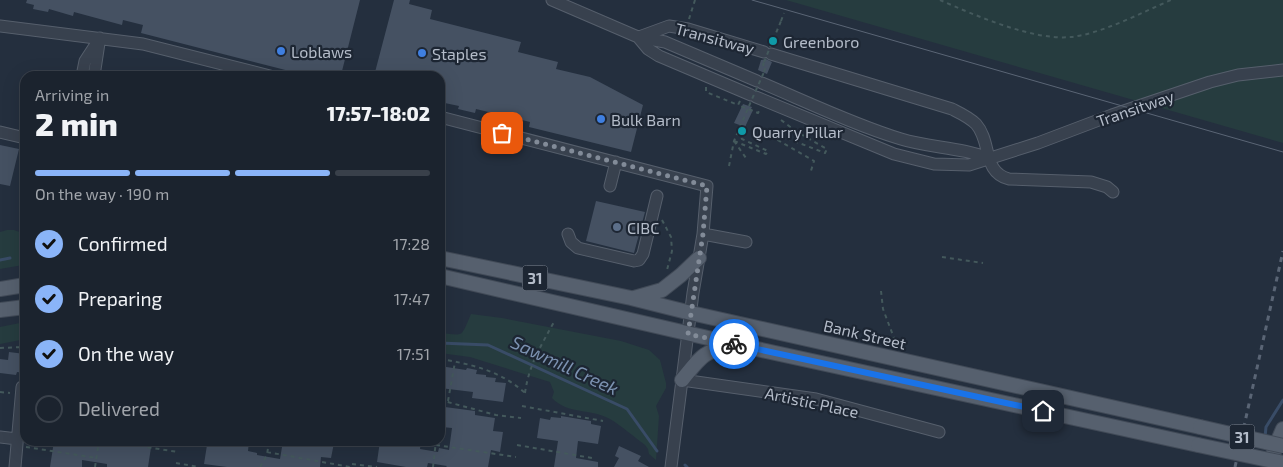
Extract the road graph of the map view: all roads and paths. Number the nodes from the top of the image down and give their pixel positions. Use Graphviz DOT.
graph roads {
  1 [pos="552,0"];
  2 [pos="695,0"];
  3 [pos="940,0"];
  4 [pos="1171,0"];
  5 [pos="784,13"];
  6 [pos="688,21"];
  7 [pos="0,26"];
  8 [pos="100,38"];
  9 [pos="638,38"];
  10 [pos="766,56"];
  11 [pos="1283,70"];
  12 [pos="83,71"];
  13 [pos="95,71"];
  14 [pos="250,71"];
  15 [pos="771,75"];
  16 [pos="762,76"];
  17 [pos="706,89"];
  18 [pos="724,95"];
  19 [pos="722,98"];
  20 [pos="740,101"];
  21 [pos="751,102"];
  22 [pos="738,105"];
  23 [pos="760,109"];
  24 [pos="445,118"];
  25 [pos="779,119"];
  26 [pos="738,131"];
  27 [pos="0,132"];
  28 [pos="20,137"];
  29 [pos="734,141"];
  30 [pos="746,158"];
  31 [pos="990,159"];
  32 [pos="616,162"];
  33 [pos="729,166"];
  34 [pos="810,174"];
  35 [pos="610,186"];
  36 [pos="1113,192"];
  37 [pos="657,196"];
  38 [pos="568,234"];
  39 [pos="703,234"];
  40 [pos="746,242"];
  41 [pos="942,256"];
  42 [pos="699,258"];
  43 [pos="445,259"];
  44 [pos="983,263"];
  45 [pos="667,272"];
  46 [pos="445,277"];
  47 [pos="20,287"];
  48 [pos="0,289"];
  49 [pos="881,291"];
  50 [pos="631,298"];
  51 [pos="20,308"];
  52 [pos="0,310"];
  53 [pos="690,313"];
  54 [pos="555,320"];
  55 [pos="688,334"];
  56 [pos="734,344"];
  57 [pos="20,347"];
  58 [pos="0,348"];
  59 [pos="898,350"];
  60 [pos="445,360"];
  61 [pos="456,362"];
  62 [pos="682,380"];
  63 [pos="445,401"];
  64 [pos="448,402"];
  65 [pos="522,406"];
  66 [pos="20,409"];
  67 [pos="521,418"];
  68 [pos="603,421"];
  69 [pos="1283,429"];
  70 [pos="939,432"];
  71 [pos="0,437"];
  72 [pos="17,443"];
  73 [pos="20,444"];
  74 [pos="445,445"];
  75 [pos="517,445"];
  76 [pos="33,446"];
  77 [pos="98,446"];
  78 [pos="140,446"];
  79 [pos="268,446"];
  80 [pos="436,446"];
  81 [pos="1283,446"];
  82 [pos="178,452"];
  83 [pos="267,452"];
  84 [pos="516,457"];
  85 [pos="97,458"];
  86 [pos="592,458"];
  87 [pos="176,463"];
  88 [pos="1283,463"];
  89 [pos="351,466"];
  90 [pos="15,467"];
  91 [pos="95,467"];
  92 [pos="199,467"];
  93 [pos="260,467"];
  94 [pos="377,467"];
  95 [pos="433,467"];
  96 [pos="671,467"];
  97 [pos="1272,467"];
  1 -- 9 [label="street, Transitway"];
  2 -- 6 [label="path"];
  3 -- 4 [label="path"];
  5 -- 10 [label="path, bridge"];
  7 -- 8 [label="street"];
  8 -- 12 [label="street"];
  8 -- 13 [label="street"];
  8 -- 14 [label="street"];
  9 -- 10 [label="street, Transitway"];
  9 -- 16 [label="street, Transitway"];
  9 -- 21 [label="street, Transitway"];
  10 -- 16 [label="path"];
  10 -- 31 [label="street, Transitway"];
  11 -- 31 [label="street, Transitway"];
  15 -- 16 [label="path"];
  16 -- 21 [label="path, bridge"];
  16 -- 31 [label="street, Transitway"];
  17 -- 19 [label="path"];
  18 -- 19 [label="path"];
  19 -- 22 [label="path"];
  20 -- 22 [label="path"];
  21 -- 22 [label="path"];
  21 -- 23 [label="path"];
  21 -- 26 [label="path"];
  21 -- 31 [label="street, Transitway"];
  24 -- 32 [label="street"];
  25 -- 34 [label="path"];
  26 -- 29 [label="path"];
  26 -- 29 [label="path"];
  27 -- 28 [label="street"];
  29 -- 30 [label="path"];
  29 -- 33 [label="path"];
  31 -- 36 [label="street"];
  32 -- 35 [label="street"];
  32 -- 39 [label="street"];
  37 -- 38 [label="street"];
  37 -- 45 [label="path"];
  39 -- 40 [label="street"];
  39 -- 42 [label="street"];
  41 -- 44 [label="path"];
  42 -- 50 [label="main road"];
  42 -- 53 [label="street"];
  43 -- 50 [label="main road, Bank Street / 31"];
  46 -- 55 [label="main road, 31"];
  47 -- 48 [label="main road"];
  49 -- 59 [label="path"];
  50 -- 53 [label="main road, Bank Street / 31"];
  51 -- 52 [label="main road"];
  53 -- 55 [label="street"];
  53 -- 81 [label="main road, Bank Street / 31, bridge"];
  54 -- 61 [label="path"];
  55 -- 56 [label="main road, 31"];
  55 -- 62 [label="street"];
  56 -- 62 [label="main road"];
  56 -- 88 [label="main road, 31, bridge"];
  57 -- 58 [label="path"];
  60 -- 61 [label="path"];
  61 -- 64 [label="path"];
  62 -- 70 [label="street, Artistic Place"];
  62 -- 96 [label="street"];
  63 -- 64 [label="path"];
  64 -- 67 [label="path"];
  65 -- 68 [label="path"];
  66 -- 72 [label="street"];
  69 -- 97 [label="main road"];
  71 -- 72 [label="street"];
  72 -- 73 [label="path"];
  72 -- 90 [label="street"];
  74 -- 84 [label="path"];
  75 -- 86 [label="path"];
  76 -- 85 [label="path"];
  77 -- 85 [label="path"];
  78 -- 82 [label="path"];
  79 -- 83 [label="path"];
  80 -- 95 [label="path"];
  83 -- 89 [label="path"];
  83 -- 93 [label="path"];
  85 -- 91 [label="path"];
  87 -- 92 [label="path"];
  89 -- 94 [label="path"];
}
